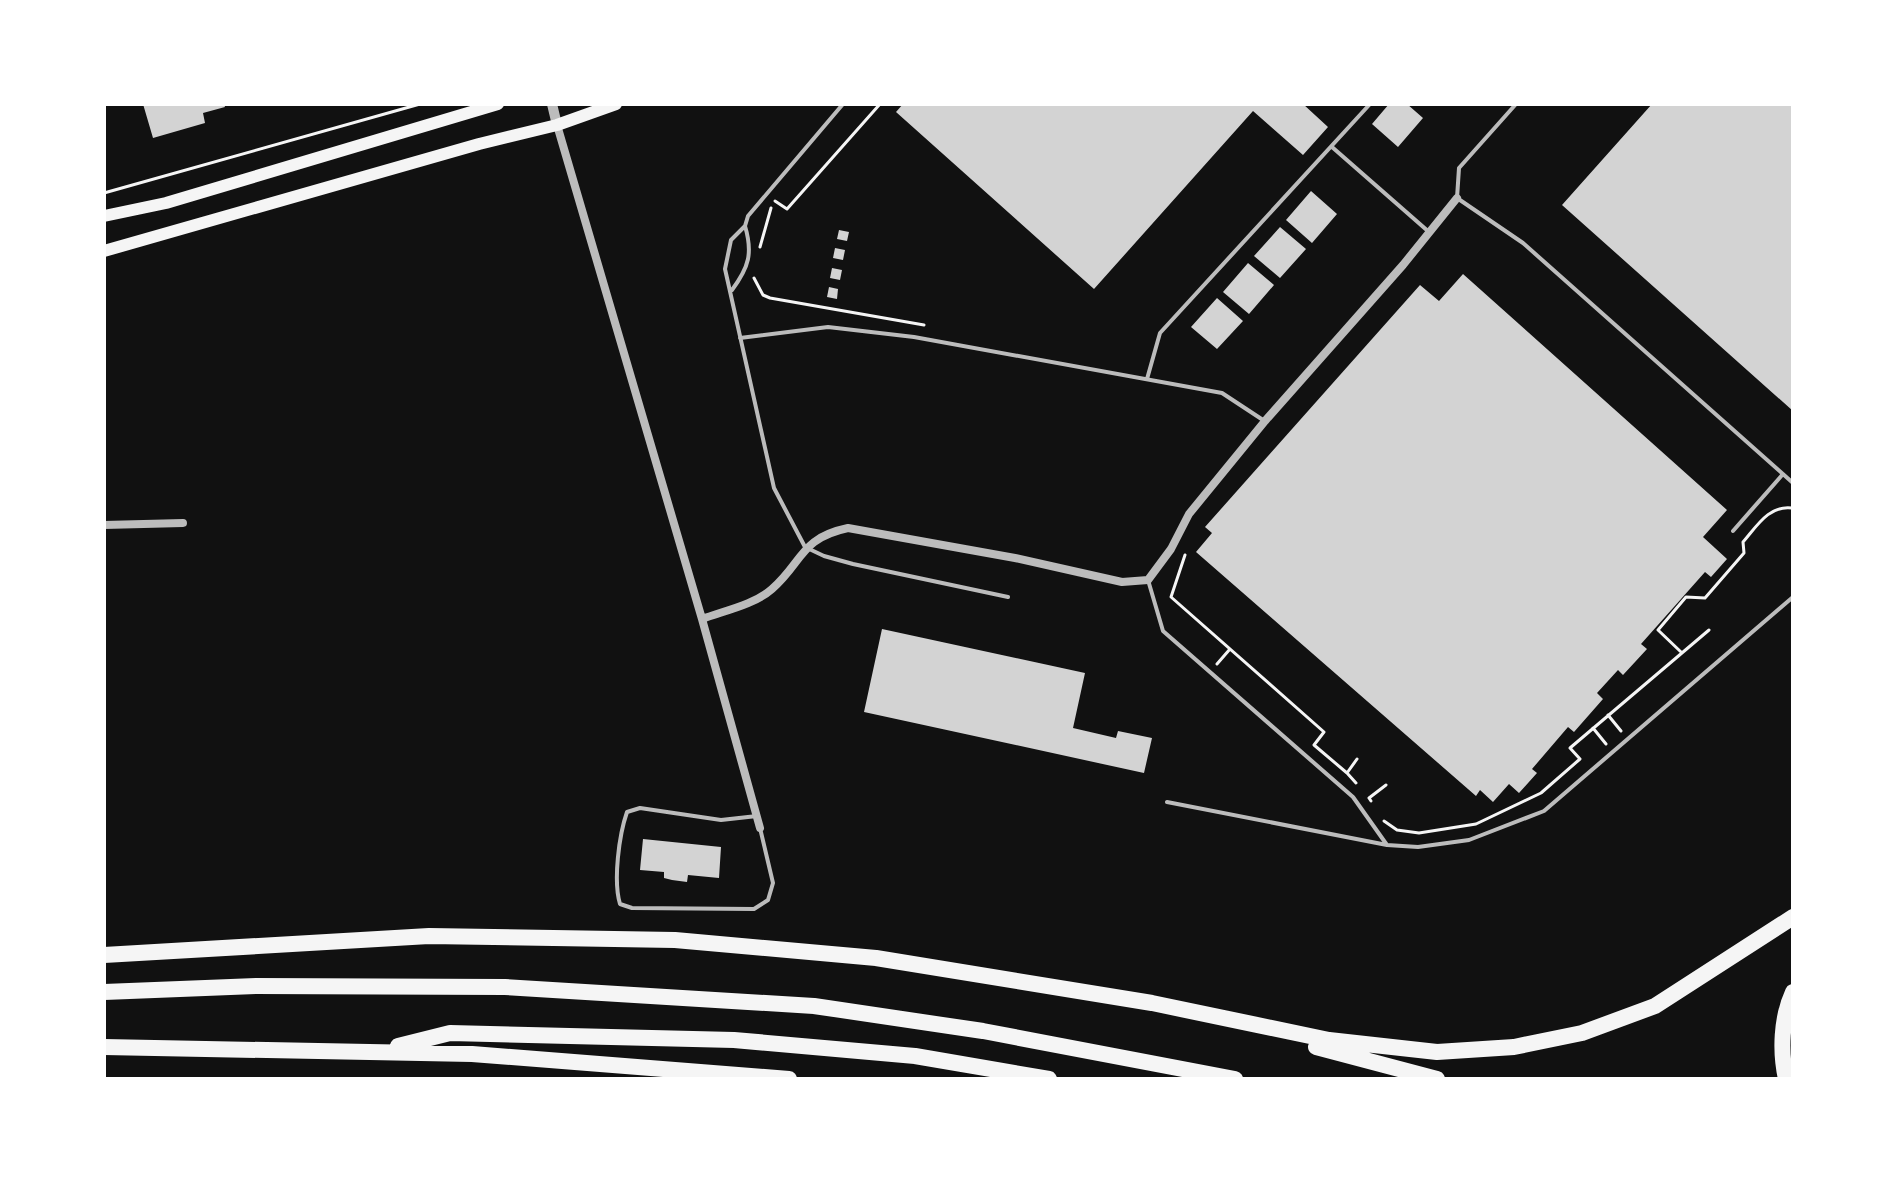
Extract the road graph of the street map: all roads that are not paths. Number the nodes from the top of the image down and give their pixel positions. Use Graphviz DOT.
graph roads {
  1 [pos="498,104"];
  2 [pos="552,104"];
  3 [pos="616,104"];
  4 [pos="843,104"];
  5 [pos="1370,104"];
  6 [pos="1516,104"];
  7 [pos="557,125"];
  8 [pos="1332,147"];
  9 [pos="1457,198"];
  10 [pos="104,216"];
  11 [pos="745,226"];
  12 [pos="1429,232"];
  13 [pos="104,251"];
  14 [pos="732,291"];
  15 [pos="740,338"];
  16 [pos="1147,379"];
  17 [pos="1265,421"];
  18 [pos="1783,474"];
  19 [pos="1793,483"];
  20 [pos="183,523"];
  21 [pos="104,525"];
  22 [pos="1733,531"];
  23 [pos="805,547"];
  24 [pos="1148,580"];
  25 [pos="1008,597"];
  26 [pos="1793,597"];
  27 [pos="702,619"];
  28 [pos="1167,802"];
  29 [pos="757,816"];
  30 [pos="760,828"];
  31 [pos="1387,845"];
  32 [pos="1793,917"];
  33 [pos="104,955"];
  34 [pos="104,992"];
  35 [pos="1793,992"];
  36 [pos="1152,1003"];
  37 [pos="104,1047"];
  38 [pos="377,1051"];
  39 [pos="789,1079"];
  40 [pos="1049,1079"];
  41 [pos="1235,1079"];
  42 [pos="1437,1079"];
  43 [pos="1786,1079"];
  1 -- 10 [label="main road"];
  2 -- 7 [label="street"];
  3 -- 7 [label="main road"];
  4 -- 11 [label="lane"];
  5 -- 8 [label="lane"];
  6 -- 9 [label="lane"];
  7 -- 13 [label="main road"];
  7 -- 27 [label="street"];
  8 -- 12 [label="lane"];
  8 -- 16 [label="lane"];
  9 -- 12 [label="street"];
  9 -- 18 [label="lane"];
  11 -- 14 [label="lane"];
  11 -- 14 [label="lane"];
  12 -- 17 [label="street"];
  14 -- 15 [label="lane"];
  15 -- 16 [label="lane"];
  15 -- 23 [label="lane"];
  16 -- 17 [label="lane"];
  17 -- 24 [label="street"];
  18 -- 19 [label="lane"];
  18 -- 22 [label="lane"];
  20 -- 21 [label="street"];
  23 -- 24 [label="street"];
  23 -- 25 [label="lane"];
  23 -- 27 [label="street"];
  24 -- 31 [label="lane"];
  26 -- 31 [label="lane"];
  27 -- 29 [label="street"];
  28 -- 31 [label="lane"];
  29 -- 30 [label="street"];
  29 -- 30 [label="lane"];
  32 -- 36 [label="highway"];
  33 -- 36 [label="highway"];
  34 -- 41 [label="highway"];
  35 -- 43 [label="highway"];
  36 -- 42 [label="highway"];
  37 -- 38 [label="highway"];
  38 -- 39 [label="highway"];
  38 -- 40 [label="highway"];
}
